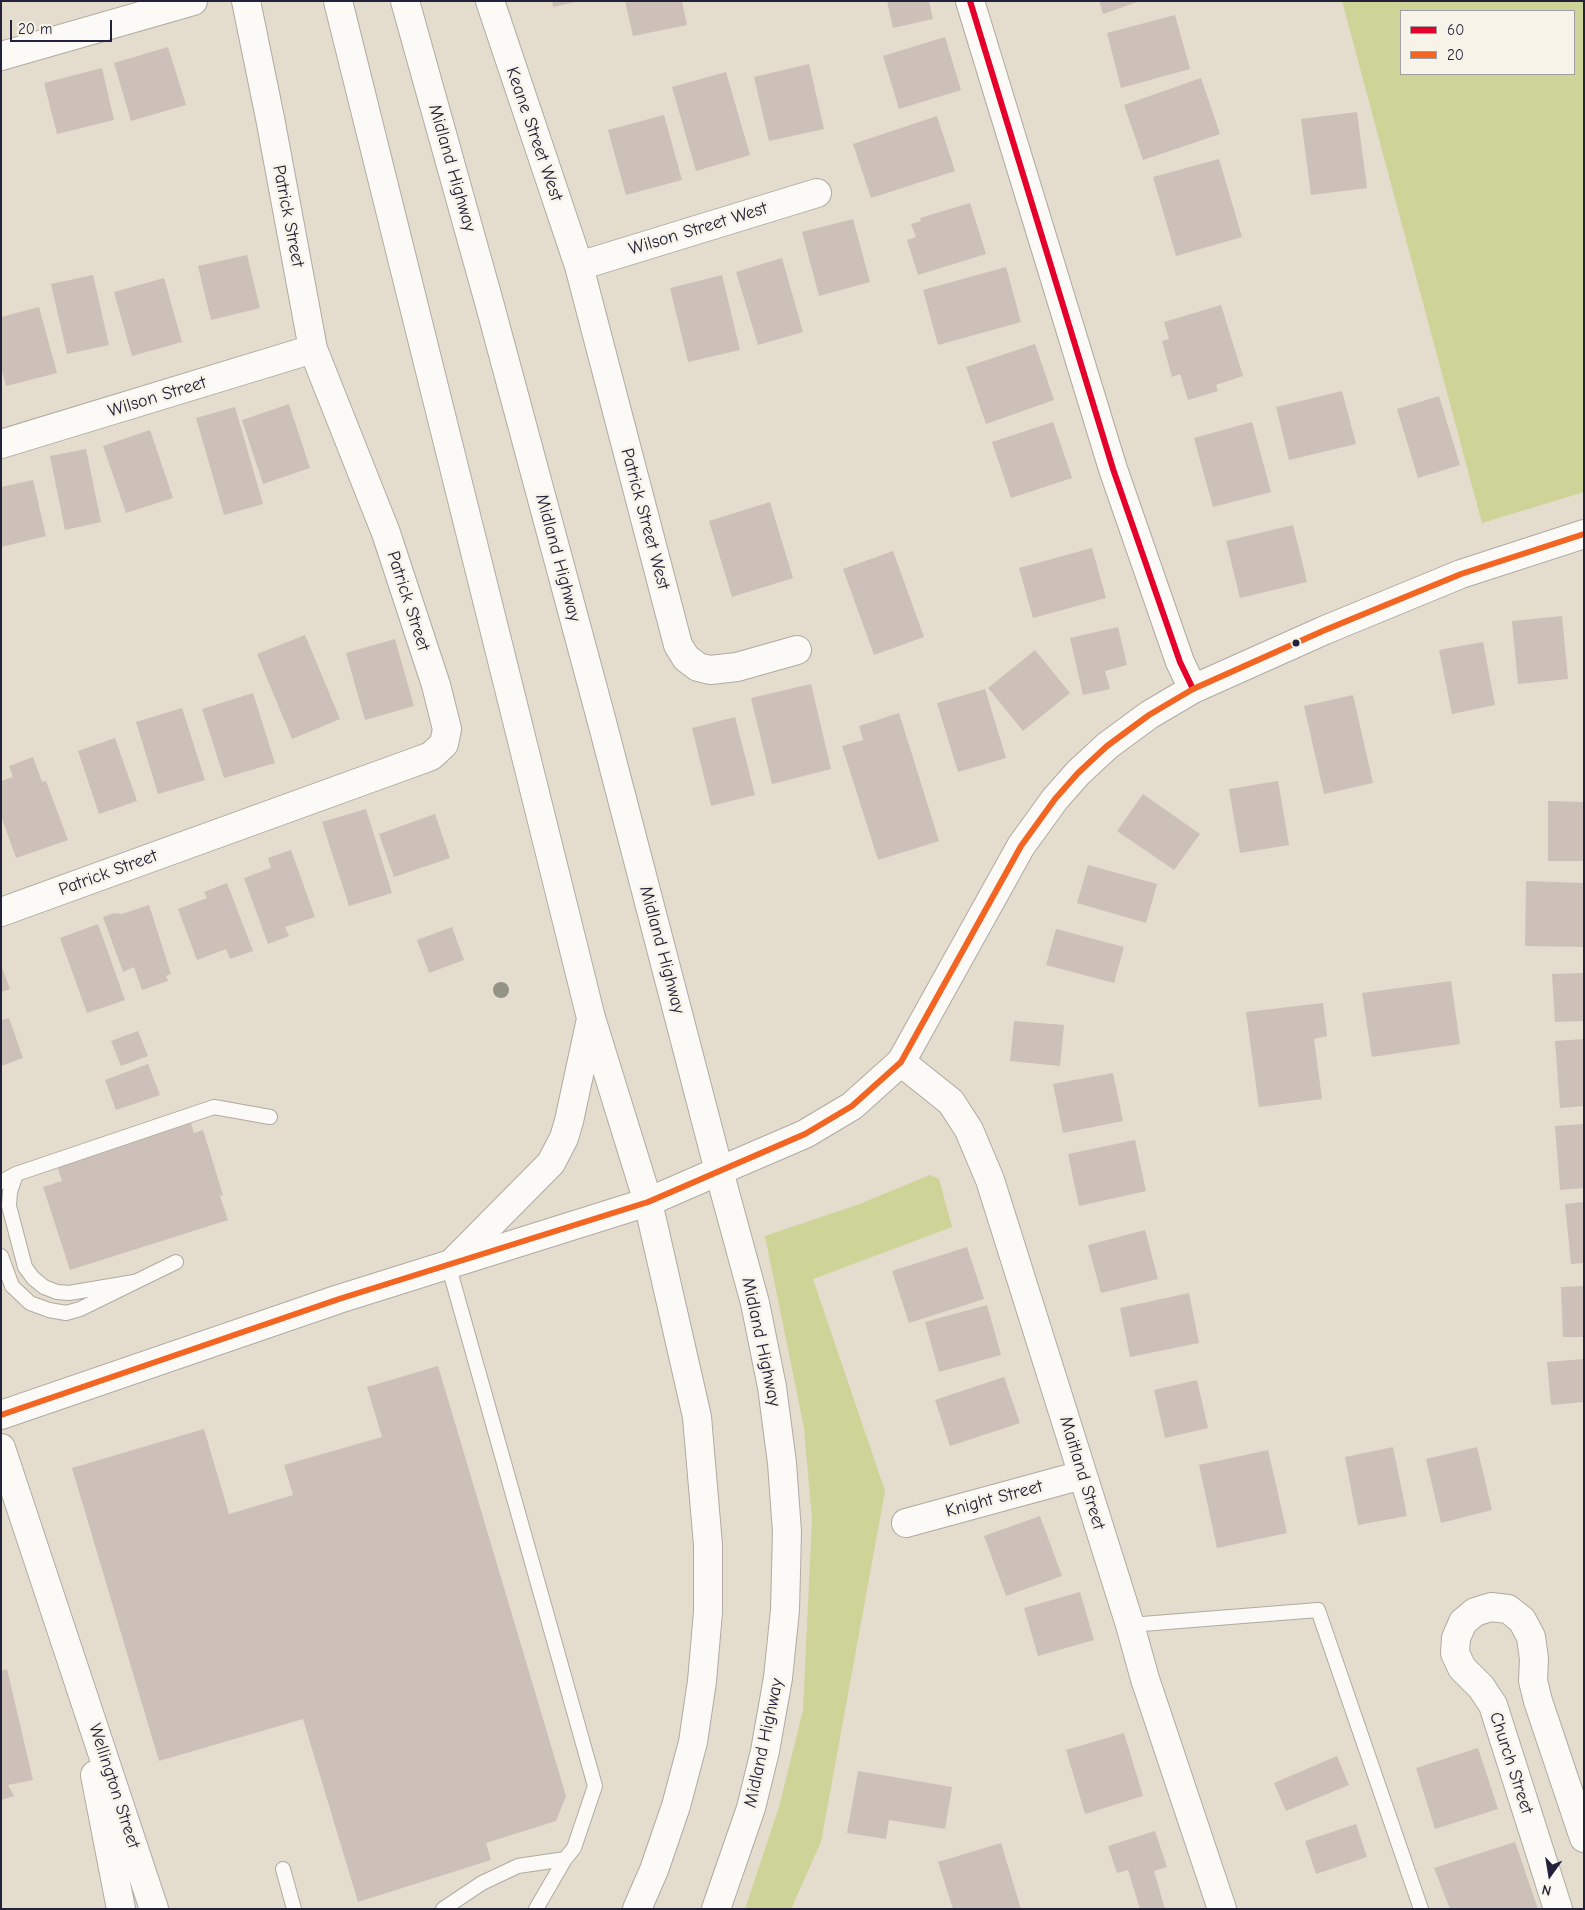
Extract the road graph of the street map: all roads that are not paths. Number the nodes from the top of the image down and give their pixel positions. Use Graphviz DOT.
graph roads {
  1 [pos="193,1"];
  2 [pos="246,1"];
  3 [pos="338,1"];
  4 [pos="405,1"];
  5 [pos="490,1"];
  6 [pos="970,1"];
  7 [pos="1,56"];
  8 [pos="817,193"];
  9 [pos="579,266"];
  10 [pos="313,349"];
  11 [pos="1,444"];
  12 [pos="1584,534"];
  13 [pos="797,650"];
  14 [pos="1193,689"];
  15 [pos="1,912"];
  16 [pos="591,1018"];
  17 [pos="901,1062"];
  18 [pos="270,1117"];
  19 [pos="719,1171"];
  20 [pos="16,1174"];
  21 [pos="1,1182"];
  22 [pos="648,1202"];
  23 [pos="1,1256"];
  24 [pos="176,1262"];
  25 [pos="451,1263"];
  26 [pos="134,1282"];
  27 [pos="1,1415"];
  28 [pos="1,1448"];
  29 [pos="1082,1475"];
  30 [pos="906,1523"];
  31 [pos="1130,1625"];
  32 [pos="73,1663"];
  33 [pos="1584,1838"];
  34 [pos="564,1859"];
  35 [pos="283,1869"];
  36 [pos="121,1909"];
  37 [pos="154,1909"];
  38 [pos="294,1909"];
  39 [pos="443,1909"];
  40 [pos="536,1909"];
  41 [pos="637,1909"];
  42 [pos="716,1909"];
  43 [pos="1222,1909"];
  44 [pos="1421,1909"];
  45 [pos="1558,1909"];
  1 -- 7 [label="main road"];
  2 -- 10 [label="main road, Patrick Street"];
  3 -- 16 [label="main road"];
  4 -- 19 [label="main road, Midland Highway"];
  5 -- 9 [label="main road, Keane Street West"];
  6 -- 14 [label="main road"];
  8 -- 9 [label="main road, Wilson Street West"];
  9 -- 13 [label="main road, Patrick Street West"];
  10 -- 11 [label="main road, Wilson Street"];
  10 -- 15 [label="main road, Patrick Street"];
  12 -- 14 [label="main road"];
  14 -- 17 [label="main road"];
  16 -- 22 [label="main road"];
  16 -- 25 [label="main road"];
  17 -- 19 [label="main road"];
  17 -- 29 [label="main road, Maitland Street"];
  18 -- 20 [label="lane"];
  19 -- 22 [label="main road"];
  19 -- 42 [label="main road, Midland Highway"];
  20 -- 21 [label="lane"];
  20 -- 26 [label="lane"];
  22 -- 25 [label="main road"];
  22 -- 41 [label="main road"];
  23 -- 26 [label="lane"];
  24 -- 26 [label="lane"];
  25 -- 27 [label="main road"];
  25 -- 34 [label="lane"];
  28 -- 32 [label="main road, Wellington Street"];
  29 -- 30 [label="main road, Knight Street"];
  29 -- 31 [label="main road, Maitland Street"];
  31 -- 43 [label="main road, Maitland Street"];
  31 -- 44 [label="lane"];
  32 -- 36 [label="main road, Wellington Street"];
  32 -- 37 [label="main road, Wellington Street"];
  33 -- 45 [label="main road, Church Street"];
  34 -- 39 [label="lane"];
  34 -- 40 [label="lane"];
  35 -- 38 [label="lane"];
}
